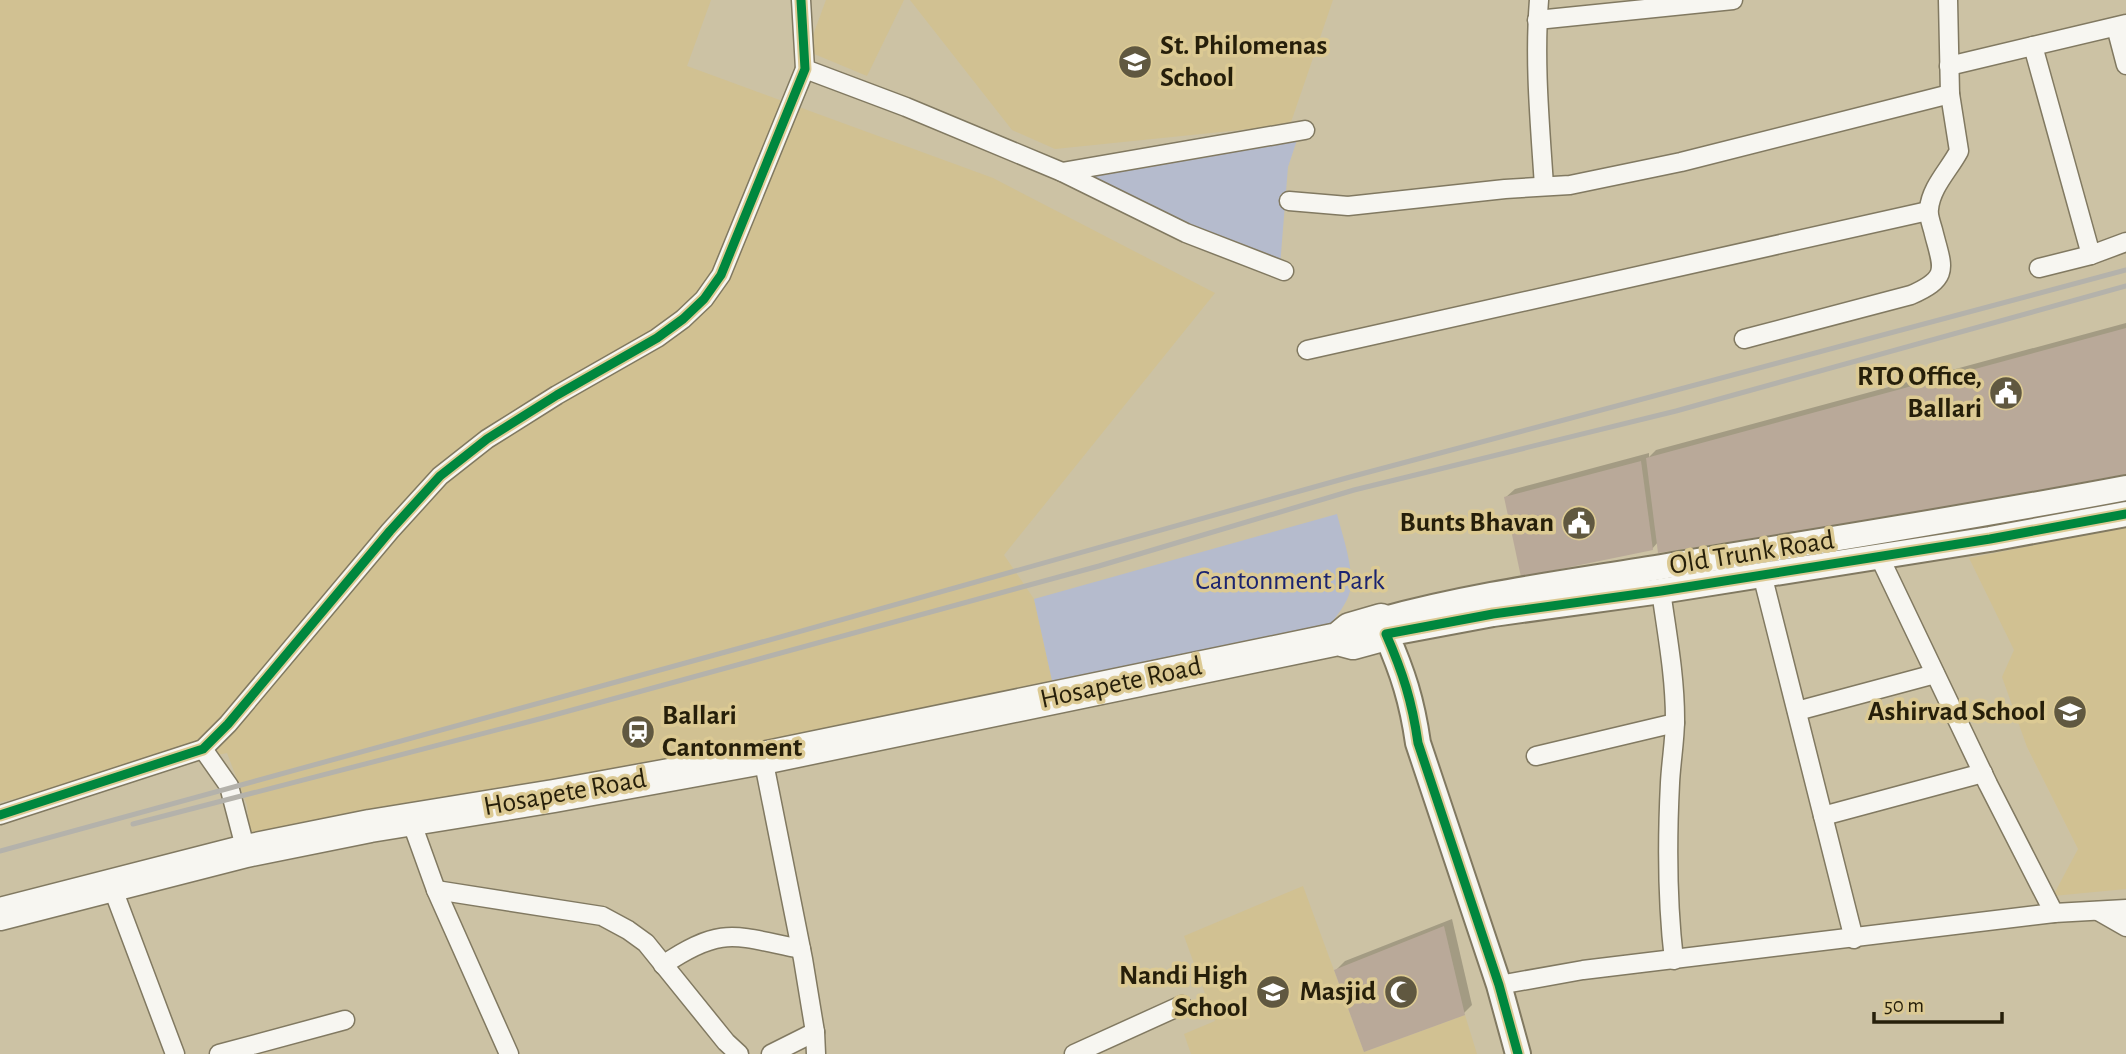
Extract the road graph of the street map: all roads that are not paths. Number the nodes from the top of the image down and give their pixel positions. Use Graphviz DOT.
graph roads {
  1 [pos="801,0"];
  2 [pos="1539,0"];
  3 [pos="1734,0"];
  4 [pos="1948,0"];
  5 [pos="1537,20"];
  6 [pos="2121,25"];
  7 [pos="2033,46"];
  8 [pos="2126,65"];
  9 [pos="1949,66"];
  10 [pos="805,69"];
  11 [pos="1950,94"];
  12 [pos="1305,130"];
  13 [pos="1062,172"];
  14 [pos="1544,186"];
  15 [pos="1289,201"];
  16 [pos="1928,211"];
  17 [pos="2126,242"];
  18 [pos="2091,255"];
  19 [pos="2039,268"];
  20 [pos="1284,271"];
  21 [pos="1744,339"];
  22 [pos="1307,350"];
  23 [pos="2126,488"];
  24 [pos="2049,503"];
  25 [pos="2126,514"];
  26 [pos="2051,529"];
  27 [pos="1879,556"];
  28 [pos="1762,574"];
  29 [pos="1661,591"];
  30 [pos="1383,627"];
  31 [pos="1935,674"];
  32 [pos="1797,711"];
  33 [pos="1675,723"];
  34 [pos="203,749"];
  35 [pos="1536,756"];
  36 [pos="763,758"];
  37 [pos="1983,773"];
  38 [pos="0,815"];
  39 [pos="1823,816"];
  40 [pos="410,818"];
  41 [pos="246,851"];
  42 [pos="111,884"];
  43 [pos="436,890"];
  44 [pos="2126,909"];
  45 [pos="2098,911"];
  46 [pos="2054,913"];
  47 [pos="0,914"];
  48 [pos="2126,928"];
  49 [pos="1854,939"];
  50 [pos="801,949"];
  51 [pos="1674,960"];
  52 [pos="663,965"];
  53 [pos="1499,985"];
  54 [pos="1182,1005"];
  55 [pos="345,1020"];
  56 [pos="815,1032"];
  57 [pos="175,1054"];
  58 [pos="219,1054"];
  59 [pos="509,1054"];
  60 [pos="739,1054"];
  61 [pos="771,1054"];
  62 [pos="816,1054"];
  63 [pos="1074,1054"];
  64 [pos="1518,1054"];
  1 -- 10 [label="street"];
  2 -- 5 [label="street"];
  3 -- 5 [label="street"];
  4 -- 9 [label="street"];
  5 -- 14 [label="street"];
  6 -- 7 [label="street"];
  6 -- 8 [label="street"];
  7 -- 9 [label="street"];
  7 -- 18 [label="street"];
  9 -- 11 [label="street"];
  10 -- 13 [label="street"];
  10 -- 34 [label="street"];
  11 -- 14 [label="street"];
  11 -- 16 [label="street"];
  12 -- 13 [label="street"];
  13 -- 20 [label="street"];
  14 -- 15 [label="street"];
  16 -- 21 [label="street"];
  16 -- 22 [label="street"];
  17 -- 18 [label="street"];
  18 -- 19 [label="street"];
  23 -- 24 [label="street, Old Trunk Road"];
  24 -- 26 [label="street"];
  24 -- 30 [label="street, Old Trunk Road"];
  25 -- 26 [label="street, Old Trunk Road"];
  26 -- 27 [label="street, Old Trunk Road"];
  27 -- 28 [label="street, Old Trunk Road"];
  27 -- 31 [label="street"];
  28 -- 29 [label="street, Old Trunk Road"];
  28 -- 32 [label="street"];
  29 -- 30 [label="street, Old Trunk Road"];
  29 -- 33 [label="street"];
  30 -- 36 [label="highway, Hosapete Road"];
  30 -- 53 [label="street"];
  31 -- 32 [label="street"];
  31 -- 37 [label="street"];
  32 -- 39 [label="street"];
  33 -- 35 [label="street"];
  33 -- 51 [label="street"];
  34 -- 38 [label="street"];
  34 -- 41 [label="street"];
  36 -- 40 [label="highway, Hosapete Road"];
  36 -- 50 [label="street"];
  37 -- 39 [label="street"];
  37 -- 46 [label="street"];
  39 -- 49 [label="street"];
  40 -- 41 [label="highway, Hosapete Road"];
  40 -- 43 [label="street"];
  41 -- 42 [label="highway, Hosapete Road"];
  42 -- 47 [label="highway, Hosapete Road"];
  42 -- 57 [label="street"];
  43 -- 52 [label="street"];
  43 -- 59 [label="street"];
  44 -- 45 [label="street"];
  45 -- 46 [label="street"];
  45 -- 48 [label="street"];
  46 -- 49 [label="street"];
  49 -- 51 [label="street"];
  50 -- 52 [label="street"];
  50 -- 56 [label="street"];
  51 -- 53 [label="street"];
  52 -- 60 [label="street"];
  53 -- 64 [label="street"];
  54 -- 63 [label="street"];
  55 -- 58 [label="street"];
  56 -- 61 [label="street"];
  56 -- 62 [label="street"];
}
